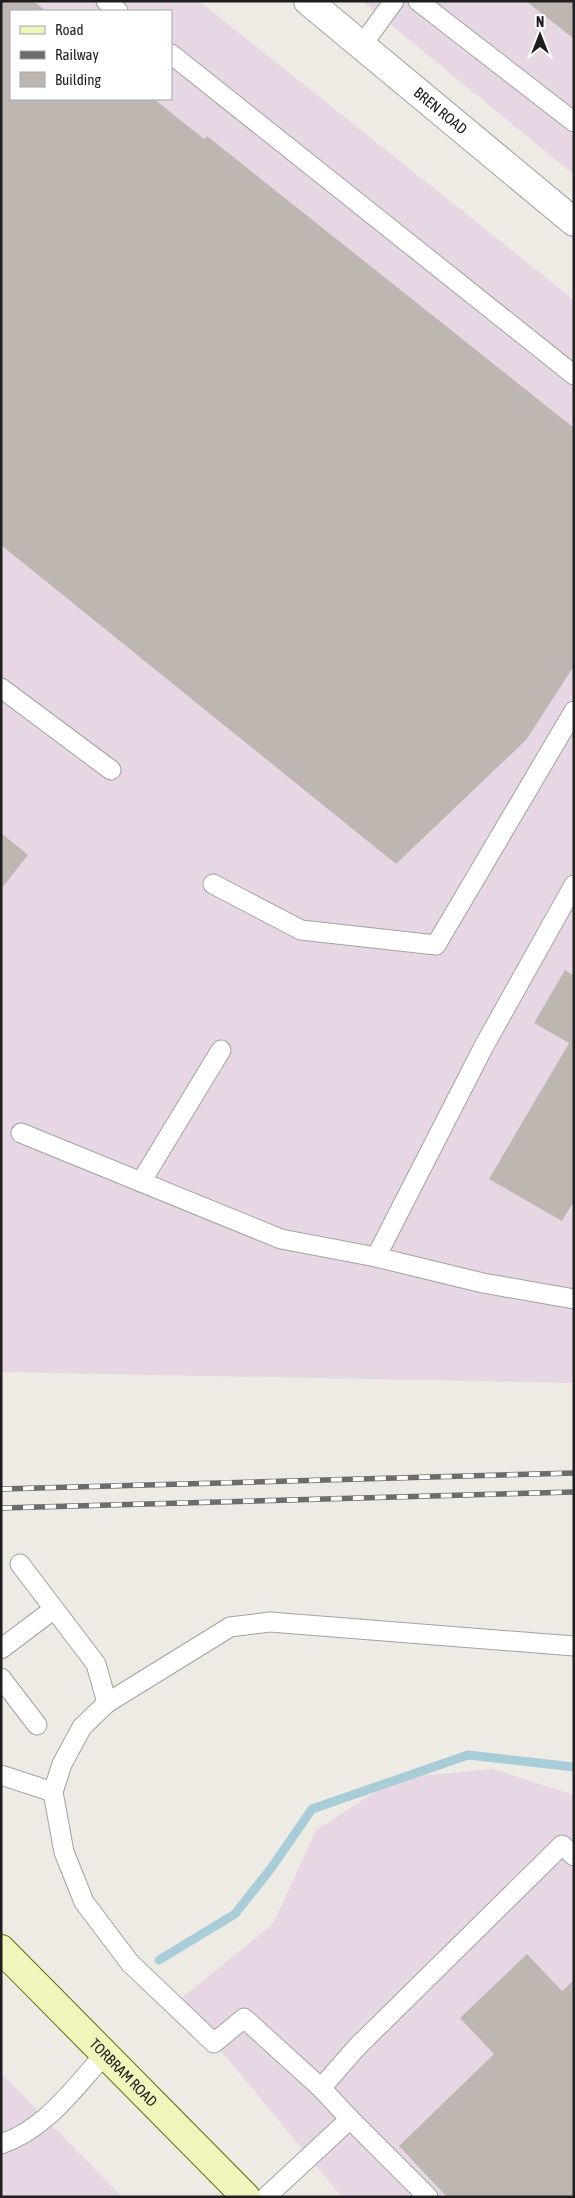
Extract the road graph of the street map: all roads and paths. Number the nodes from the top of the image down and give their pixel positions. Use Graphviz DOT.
graph roads {
  1 [pos="106,1"];
  2 [pos="308,1"];
  3 [pos="394,1"];
  4 [pos="418,1"];
  5 [pos="117,10"];
  6 [pos="362,46"];
  7 [pos="172,55"];
  8 [pos="574,122"];
  9 [pos="574,222"];
  10 [pos="574,375"];
  11 [pos="1,688"];
  12 [pos="574,711"];
  13 [pos="111,770"];
  14 [pos="213,884"];
  15 [pos="574,885"];
  16 [pos="221,1050"];
  17 [pos="20,1133"];
  18 [pos="141,1182"];
  19 [pos="376,1257"];
  20 [pos="574,1299"];
  21 [pos="20,1564"];
  22 [pos="54,1609"];
  23 [pos="574,1646"];
  24 [pos="1,1648"];
  25 [pos="1,1678"];
  26 [pos="107,1703"];
  27 [pos="38,1725"];
  28 [pos="1,1775"];
  29 [pos="53,1792"];
  30 [pos="574,1856"];
  31 [pos="1,1948"];
  32 [pos="105,2054"];
  33 [pos="321,2088"];
  34 [pos="350,2119"];
  35 [pos="1,2144"];
  36 [pos="246,2197"];
  37 [pos="266,2197"];
  38 [pos="428,2197"];
  1 -- 5 [label="lane"];
  2 -- 6 [label="street, BREN ROAD"];
  3 -- 6 [label="lane"];
  4 -- 8 [label="lane"];
  6 -- 9 [label="street, BREN ROAD"];
  7 -- 10 [label="lane"];
  11 -- 13 [label="lane"];
  12 -- 14 [label="lane"];
  15 -- 19 [label="lane"];
  16 -- 18 [label="lane"];
  17 -- 18 [label="lane"];
  18 -- 19 [label="lane"];
  19 -- 20 [label="lane"];
  21 -- 22 [label="lane"];
  22 -- 24 [label="lane"];
  22 -- 26 [label="lane"];
  23 -- 26 [label="lane"];
  25 -- 27 [label="lane"];
  26 -- 29 [label="lane"];
  28 -- 29 [label="lane"];
  29 -- 33 [label="lane"];
  30 -- 33 [label="lane"];
  31 -- 32 [label="main road, TORBRAM ROAD"];
  32 -- 35 [label="lane"];
  32 -- 36 [label="main road, TORBRAM ROAD"];
  33 -- 34 [label="lane"];
  34 -- 37 [label="lane"];
  34 -- 38 [label="lane"];
}
